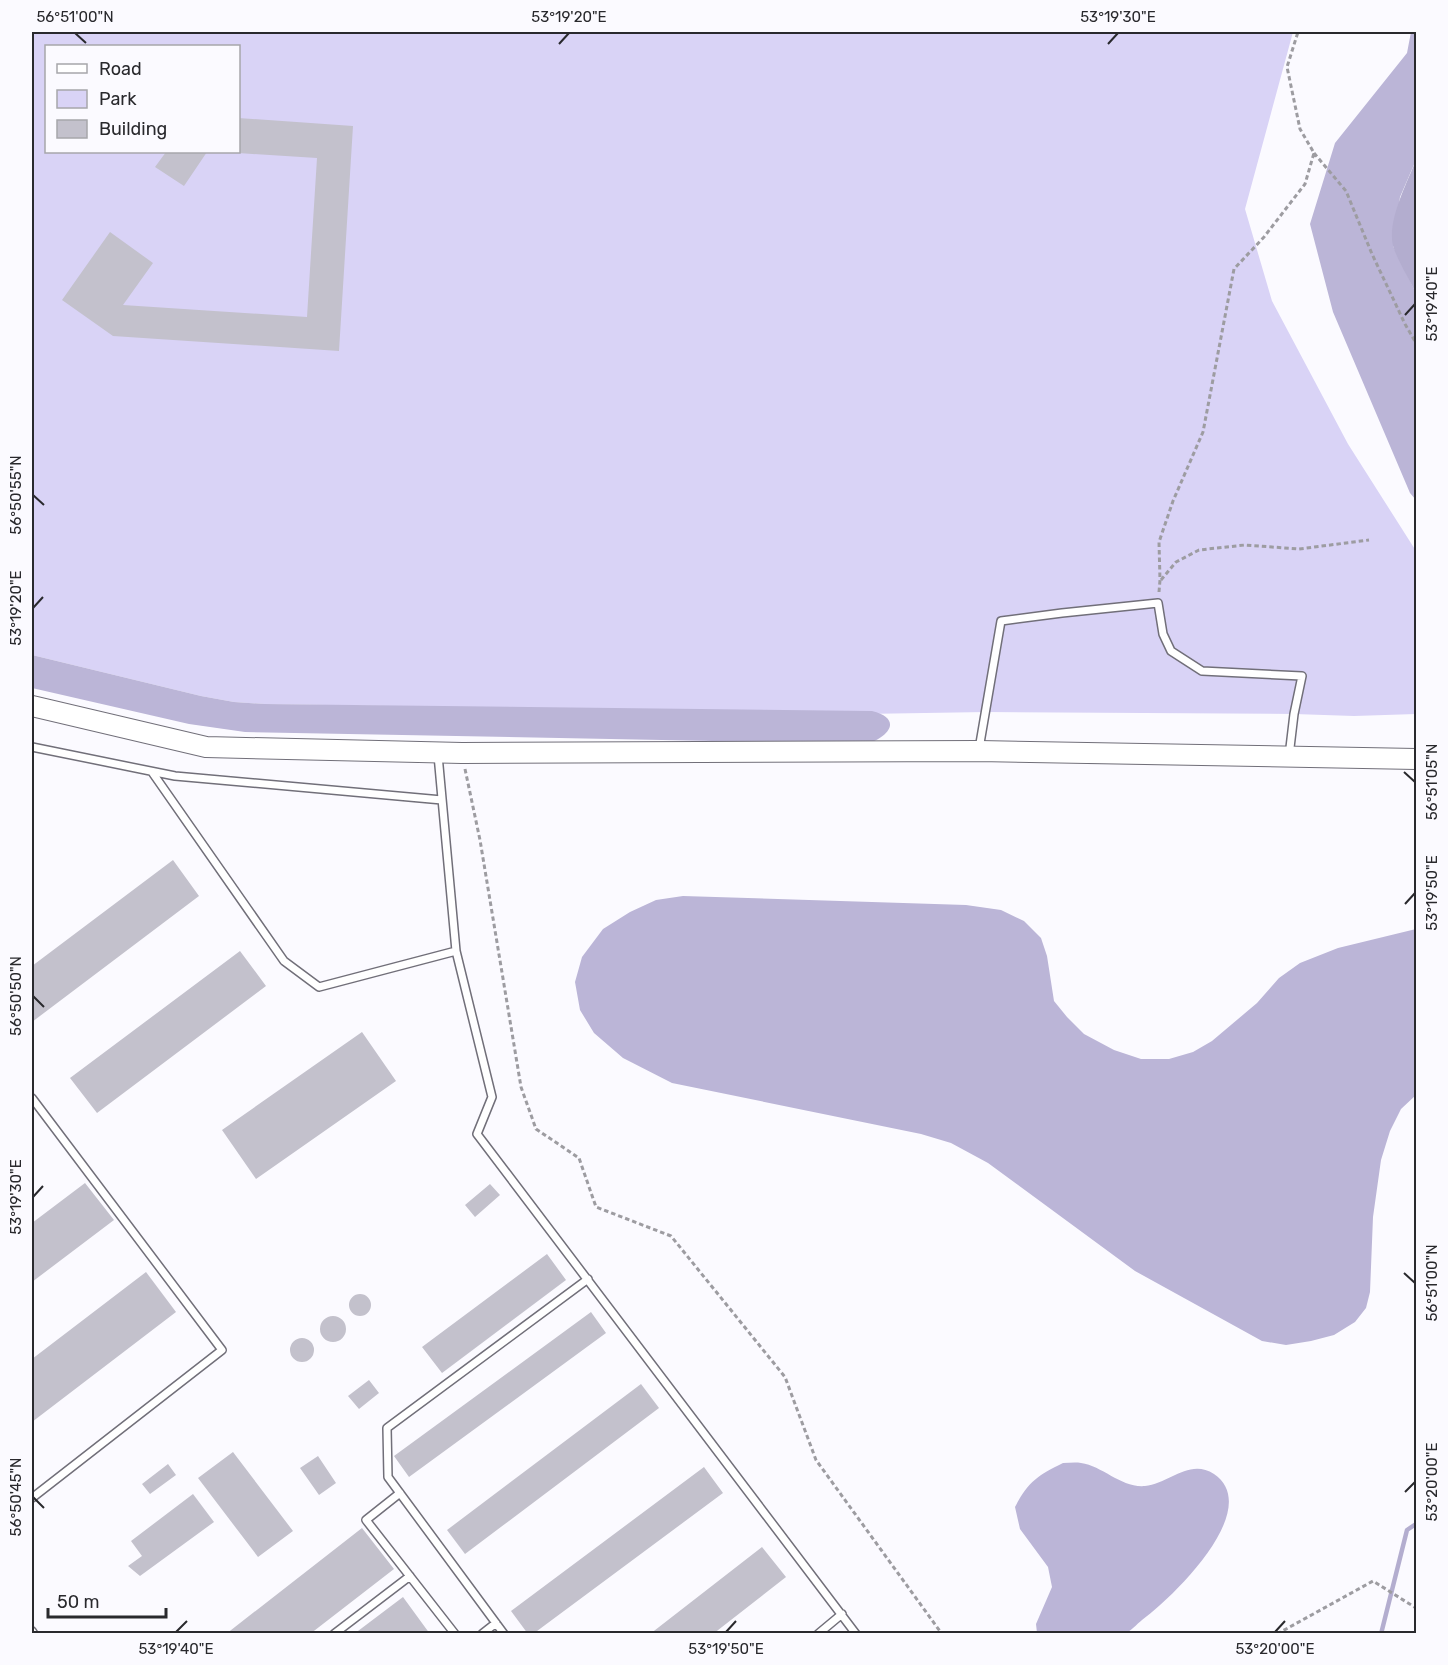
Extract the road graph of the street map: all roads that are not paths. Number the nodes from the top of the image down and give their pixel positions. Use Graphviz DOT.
graph roads {
  1 [pos="32,706"];
  2 [pos="32,747"];
  3 [pos="979,751"];
  4 [pos="438,752"];
  5 [pos="1289,756"];
  6 [pos="1416,759"];
  7 [pos="152,772"];
  8 [pos="442,800"];
  9 [pos="456,951"];
  10 [pos="32,1098"];
  11 [pos="588,1279"];
  12 [pos="400,1493"];
  13 [pos="32,1498"];
  14 [pos="410,1576"];
  15 [pos="842,1614"];
  16 [pos="496,1623"];
  17 [pos="334,1634"];
  18 [pos="455,1634"];
  19 [pos="482,1634"];
  20 [pos="504,1634"];
  21 [pos="818,1634"];
  22 [pos="856,1634"];
  1 -- 4 [label="street"];
  2 -- 7 [label="lane"];
  3 -- 4 [label="street"];
  3 -- 5 [label="street"];
  3 -- 5 [label="lane"];
  4 -- 8 [label="lane"];
  5 -- 6 [label="street"];
  7 -- 8 [label="lane"];
  7 -- 9 [label="lane"];
  8 -- 9 [label="lane"];
  9 -- 11 [label="lane"];
  10 -- 13 [label="lane"];
  11 -- 12 [label="lane"];
  11 -- 15 [label="lane"];
  12 -- 14 [label="lane"];
  12 -- 16 [label="lane"];
  14 -- 17 [label="lane"];
  14 -- 18 [label="lane"];
  15 -- 21 [label="lane"];
  15 -- 22 [label="lane"];
  16 -- 19 [label="lane"];
  16 -- 20 [label="lane"];
}
